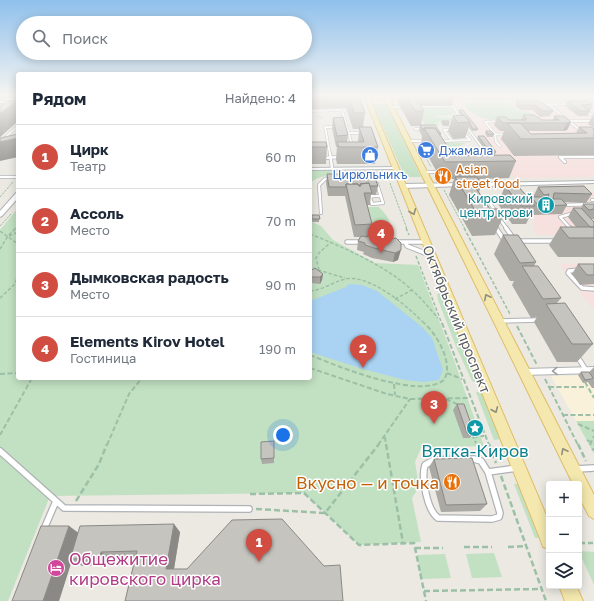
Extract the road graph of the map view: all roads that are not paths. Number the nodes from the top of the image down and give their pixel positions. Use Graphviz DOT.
graph roads {
  1 [pos="346,124"];
  2 [pos="376,124"];
  3 [pos="401,124"];
  4 [pos="487,124"];
  5 [pos="572,124"];
  6 [pos="466,125"];
  7 [pos="347,127"];
  8 [pos="16,128"];
  9 [pos="415,129"];
  10 [pos="429,129"];
  11 [pos="455,130"];
  12 [pos="461,130"];
  13 [pos="364,133"];
  14 [pos="349,134"];
  15 [pos="495,134"];
  16 [pos="577,135"];
  17 [pos="508,136"];
  18 [pos="451,140"];
  19 [pos="409,141"];
  20 [pos="432,141"];
  21 [pos="438,141"];
  22 [pos="0,143"];
  23 [pos="6,144"];
  24 [pos="500,146"];
  25 [pos="354,151"];
  26 [pos="487,155"];
  27 [pos="343,157"];
  28 [pos="594,157"];
  29 [pos="317,158"];
  30 [pos="330,158"];
  31 [pos="565,162"];
  32 [pos="332,168"];
  33 [pos="312,169"];
  34 [pos="425,172"];
  35 [pos="436,172"];
  36 [pos="0,177"];
  37 [pos="16,177"];
  38 [pos="366,177"];
  39 [pos="374,177"];
  40 [pos="399,177"];
  41 [pos="334,178"];
  42 [pos="594,182"];
  43 [pos="574,183"];
  44 [pos="516,184"];
  45 [pos="469,185"];
  46 [pos="431,186"];
  47 [pos="579,188"];
  48 [pos="520,189"];
  49 [pos="473,190"];
  50 [pos="16,196"];
  51 [pos="381,196"];
  52 [pos="588,197"];
  53 [pos="490,203"];
  54 [pos="594,203"];
  55 [pos="557,205"];
  56 [pos="587,208"];
  57 [pos="580,211"];
  58 [pos="321,213"];
  59 [pos="0,215"];
  60 [pos="493,222"];
  61 [pos="574,233"];
  62 [pos="515,241"];
  63 [pos="562,241"];
  64 [pos="347,242"];
  65 [pos="369,242"];
  66 [pos="391,242"];
  67 [pos="405,242"];
  68 [pos="426,242"];
  69 [pos="431,255"];
  70 [pos="587,269"];
  71 [pos="594,289"];
  72 [pos="547,320"];
  73 [pos="499,321"];
  74 [pos="574,351"];
  75 [pos="524,372"];
  76 [pos="587,374"];
  77 [pos="0,451"];
  78 [pos="519,468"];
  79 [pos="592,468"];
  80 [pos="573,469"];
  81 [pos="488,472"];
  82 [pos="56,501"];
  83 [pos="249,509"];
  84 [pos="594,511"];
  85 [pos="546,534"];
  86 [pos="42,536"];
  87 [pos="568,589"];
  88 [pos="574,601"];
  1 -- 7 [label="lane"];
  2 -- 40 [label="main road, Октябрьский проспект"];
  3 -- 19 [label="main road"];
  4 -- 15 [label="lane"];
  5 -- 16 [label="lane"];
  6 -- 26 [label="lane"];
  7 -- 14 [label="lane"];
  7 -- 30 [label="lane"];
  8 -- 22 [label="lane"];
  9 -- 10 [label="lane"];
  11 -- 18 [label="lane"];
  12 -- 18 [label="lane"];
  13 -- 14 [label="lane"];
  14 -- 25 [label="lane"];
  15 -- 17 [label="lane"];
  15 -- 24 [label="lane"];
  18 -- 21 [label="lane"];
  19 -- 20 [label="lane"];
  19 -- 34 [label="main road"];
  22 -- 23 [label="lane"];
  27 -- 30 [label="lane"];
  28 -- 31 [label="lane"];
  29 -- 30 [label="lane"];
  30 -- 32 [label="lane"];
  32 -- 33 [label="street"];
  32 -- 40 [label="street"];
  34 -- 35 [label="lane"];
  34 -- 46 [label="main road"];
  36 -- 37 [label="lane"];
  38 -- 39 [label="lane"];
  39 -- 40 [label="lane"];
  39 -- 51 [label="lane"];
  40 -- 46 [label="street"];
  40 -- 68 [label="main road, Октябрьский проспект, one-way"];
  41 -- 58 [label="lane"];
  42 -- 43 [label="street"];
  43 -- 44 [label="street"];
  43 -- 47 [label="lane"];
  44 -- 45 [label="street"];
  44 -- 48 [label="lane"];
  45 -- 46 [label="street"];
  45 -- 49 [label="lane"];
  73 -- 46 [label="main road, one-way"];
  50 -- 59 [label="street"];
  51 -- 51 [label="lane"];
  52 -- 54 [label="lane"];
  53 -- 62 [label="lane"];
  54 -- 55 [label="lane"];
  54 -- 56 [label="lane"];
  57 -- 61 [label="lane"];
  60 -- 62 [label="lane"];
  62 -- 63 [label="lane"];
  64 -- 65 [label="lane"];
  66 -- 67 [label="lane"];
  67 -- 68 [label="lane"];
  67 -- 69 [label="lane"];
  68 -- 69 [label="main road, Октябрьский проспект"];
  69 -- 78 [label="main road, Октябрьский проспект, one-way"];
  70 -- 71 [label="lane"];
  72 -- 73 [label="lane"];
  73 -- 75 [label="main road"];
  74 -- 76 [label="lane"];
  76 -- 75 [label="street, one-way"];
  80 -- 75 [label="main road, one-way"];
  77 -- 82 [label="lane"];
  78 -- 81 [label="lane"];
  78 -- 85 [label="main road, Октябрьский проспект"];
  79 -- 80 [label="lane"];
  80 -- 84 [label="main road"];
  81 -- 81 [label="lane"];
  82 -- 83 [label="lane"];
  82 -- 86 [label="lane"];
  87 -- 88 [label="main road"];
}
